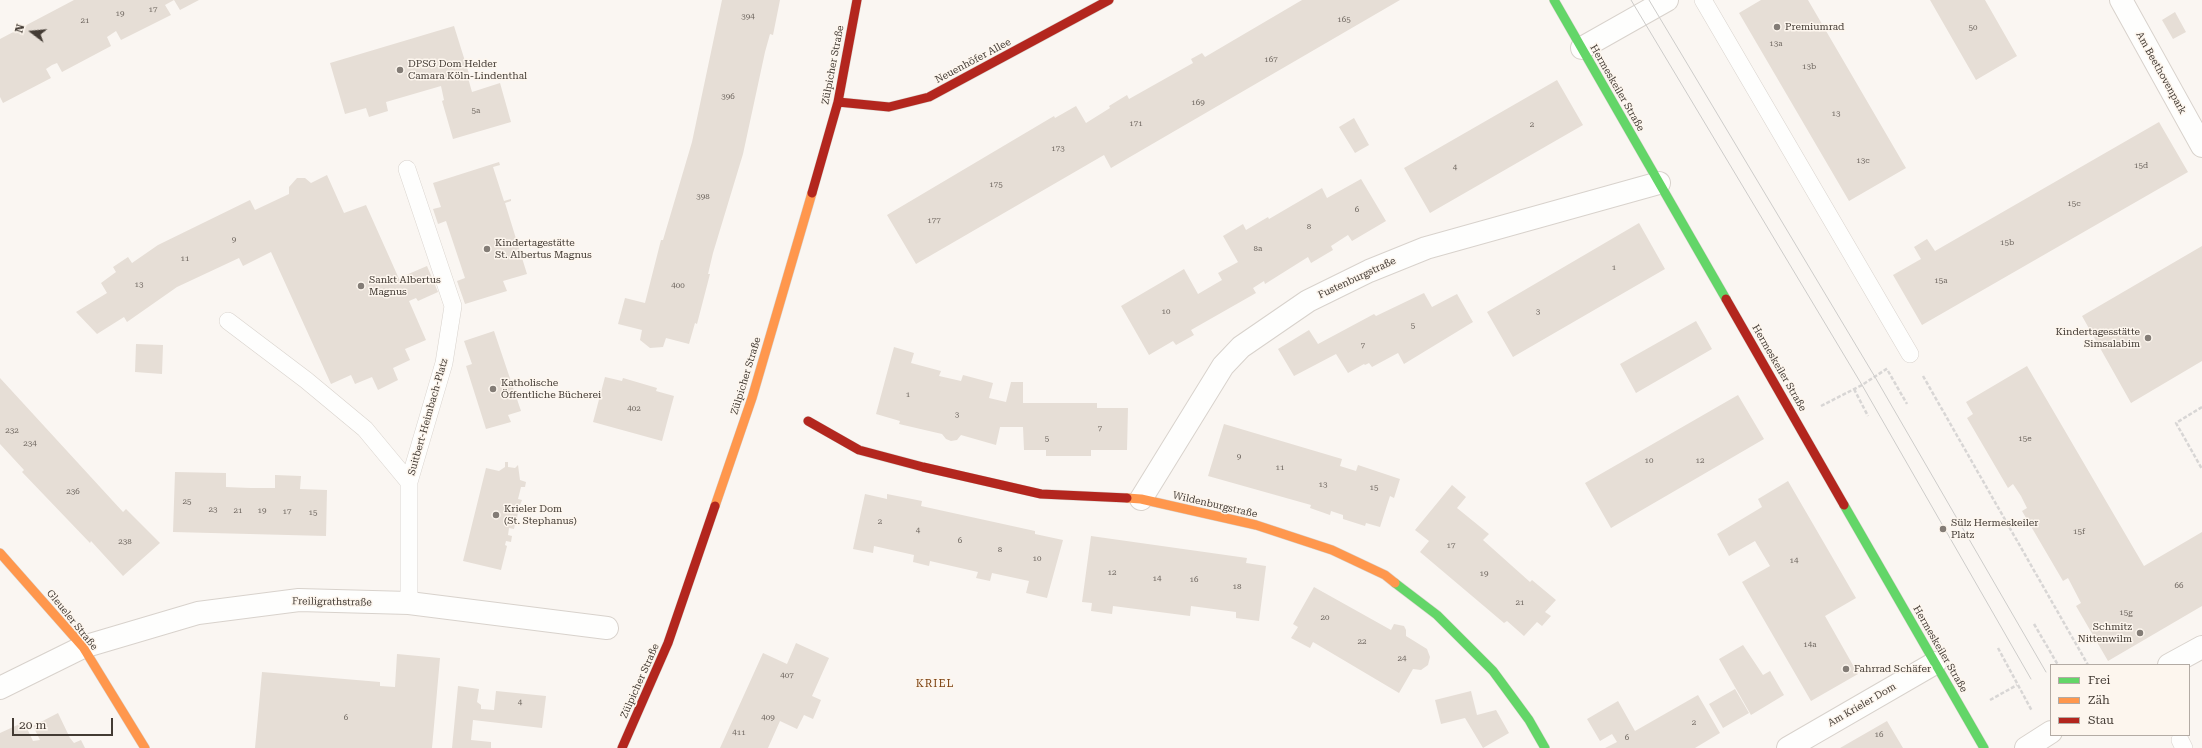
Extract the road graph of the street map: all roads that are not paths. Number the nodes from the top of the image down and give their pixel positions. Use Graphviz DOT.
graph roads {
  1 [pos="858,0"];
  2 [pos="1109,0"];
  3 [pos="1554,0"];
  4 [pos="1667,0"];
  5 [pos="1703,0"];
  6 [pos="2121,0"];
  7 [pos="1582,48"];
  8 [pos="838,102"];
  9 [pos="2202,146"];
  10 [pos="407,169"];
  11 [pos="1658,183"];
  12 [pos="228,321"];
  13 [pos="1910,354"];
  14 [pos="808,421"];
  15 [pos="409,482"];
  16 [pos="1141,500"];
  17 [pos="0,553"];
  18 [pos="409,603"];
  19 [pos="607,628"];
  20 [pos="83,647"];
  21 [pos="2202,647"];
  22 [pos="1935,663"];
  23 [pos="2171,664"];
  24 [pos="0,688"];
  25 [pos="2050,733"];
  26 [pos="145,748"];
  27 [pos="622,748"];
  28 [pos="1545,748"];
  29 [pos="1788,748"];
  30 [pos="1984,748"];
  31 [pos="2026,748"];
  1 -- 8 [label="street, Zülpicher Straße"];
  2 -- 8 [label="street, Neuenhöfer Allee"];
  3 -- 7 [label="street, Hermeskeiler Straße"];
  4 -- 7 [label="street"];
  5 -- 13 [label="lane"];
  6 -- 9 [label="street, Am Beethovenpark"];
  7 -- 11 [label="street, Hermeskeiler Straße"];
  8 -- 27 [label="street, Zülpicher Straße"];
  10 -- 15 [label="lane, Suitbert-Heimbach-Platz"];
  11 -- 16 [label="street, Fustenburgstraße"];
  11 -- 22 [label="street, Hermeskeiler Straße"];
  12 -- 15 [label="lane, Suitbert-Heimbach-Platz"];
  14 -- 16 [label="street, Wildenburgstraße"];
  15 -- 18 [label="lane, Suitbert-Heimbach-Platz"];
  16 -- 28 [label="street, Wildenburgstraße"];
  17 -- 20 [label="street, Gleueler Straße"];
  18 -- 19 [label="street, Freiligrathstraße"];
  18 -- 20 [label="street, Freiligrathstraße"];
  20 -- 24 [label="street, Freiligrathstraße"];
  20 -- 26 [label="street, Gleueler Straße"];
  21 -- 23 [label="street"];
  22 -- 29 [label="street, Am Krieler Dom"];
  22 -- 30 [label="street, Hermeskeiler Straße"];
  25 -- 31 [label="street"];
}
